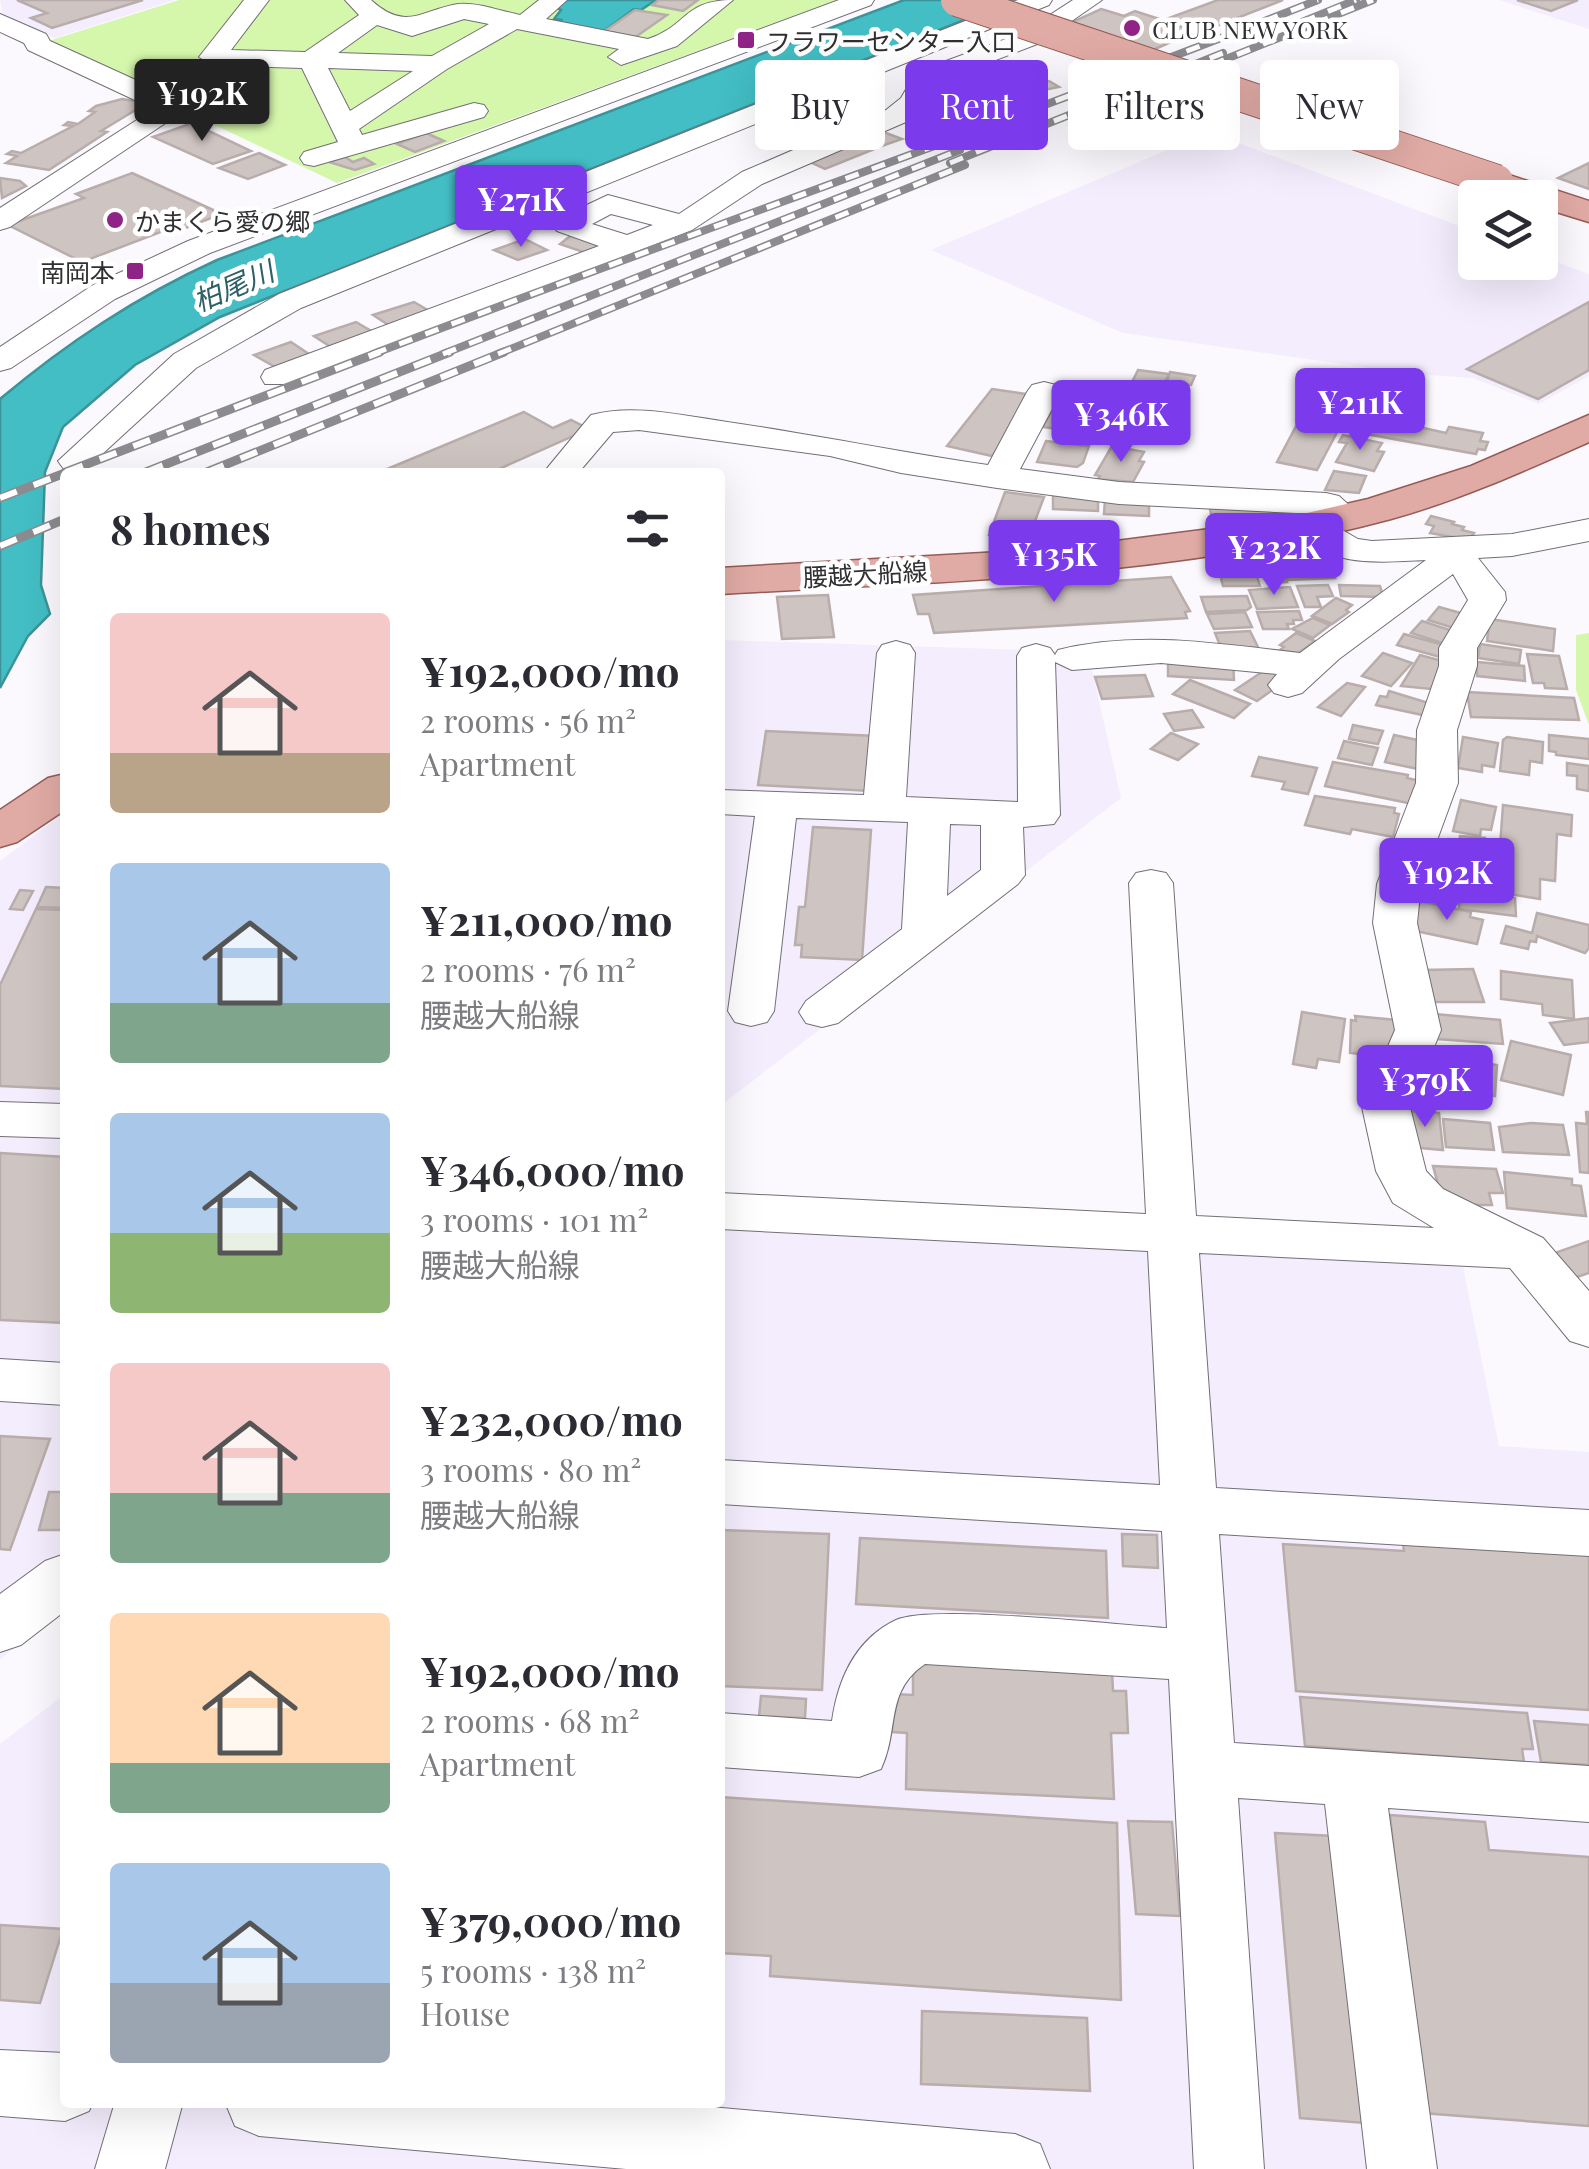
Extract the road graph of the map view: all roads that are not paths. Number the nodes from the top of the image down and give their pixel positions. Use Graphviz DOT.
graph roads {
  1 [pos="257,0"];
  2 [pos="555,0"];
  3 [pos="721,0"];
  4 [pos="862,0"];
  5 [pos="958,0"];
  6 [pos="1040,0"];
  7 [pos="1090,0"];
  8 [pos="366,8"];
  9 [pos="0,22"];
  10 [pos="519,22"];
  11 [pos="987,22"];
  12 [pos="1031,38"];
  13 [pos="649,47"];
  14 [pos="896,59"];
  15 [pos="310,60"];
  16 [pos="973,60"];
  17 [pos="437,64"];
  18 [pos="905,65"];
  19 [pos="597,67"];
  20 [pos="492,105"];
  21 [pos="905,108"];
  22 [pos="348,137"];
  23 [pos="314,158"];
  24 [pos="1589,212"];
  25 [pos="0,221"];
  26 [pos="682,224"];
  27 [pos="628,246"];
  28 [pos="5,352"];
  29 [pos="277,377"];
  30 [pos="1044,392"];
  31 [pos="1589,426"];
  32 [pos="75,460"];
  33 [pos="564,468"];
  34 [pos="997,478"];
  35 [pos="1328,522"];
  36 [pos="1589,530"];
  37 [pos="1454,552"];
  38 [pos="725,581"];
  39 [pos="896,653"];
  40 [pos="60,791"];
  41 [pos="725,802"];
  42 [pos="777,804"];
  43 [pos="884,809"];
  44 [pos="929,811"];
  45 [pos="1002,814"];
  46 [pos="0,832"];
  47 [pos="1152,883"];
  48 [pos="924,934"];
  49 [pos="751,1010"];
  50 [pos="822,1012"];
  51 [pos="0,1119"];
  52 [pos="60,1121"];
  53 [pos="725,1212"];
  54 [pos="1173,1236"];
  55 [pos="1525,1251"];
  56 [pos="1589,1327"];
  57 [pos="0,1380"];
  58 [pos="60,1384"];
  59 [pos="725,1482"];
  60 [pos="1190,1511"];
  61 [pos="1589,1532"];
  62 [pos="60,1582"];
  63 [pos="0,1627"];
  64 [pos="1198,1654"];
  65 [pos="725,1740"];
  66 [pos="1205,1768"];
  67 [pos="1354,1778"];
  68 [pos="1589,1794"];
  69 [pos="0,2083"];
  70 [pos="60,2087"];
  71 [pos="147,2108"];
  72 [pos="327,2108"];
  73 [pos="130,2169"];
  74 [pos="1015,2169"];
  75 [pos="1230,2169"];
  76 [pos="1402,2169"];
  1 -- 15 [label="street"];
  2 -- 10 [label="street"];
  3 -- 13 [label="street"];
  4 -- 28 [label="street"];
  5 -- 24 [label="main road, bridge"];
  6 -- 11 [label="street"];
  7 -- 12 [label="street"];
  8 -- 10 [label="street"];
  8 -- 15 [label="street"];
  9 -- 25 [label="street"];
  10 -- 13 [label="street"];
  10 -- 17 [label="street"];
  11 -- 12 [label="street"];
  11 -- 14 [label="street"];
  12 -- 16 [label="street"];
  13 -- 19 [label="street"];
  14 -- 18 [label="street"];
  14 -- 32 [label="street"];
  15 -- 17 [label="street"];
  15 -- 22 [label="street"];
  17 -- 22 [label="street"];
  20 -- 22 [label="street"];
  21 -- 26 [label="street"];
  22 -- 23 [label="street"];
  26 -- 27 [label="street"];
  26 -- 27 [label="street"];
  27 -- 29 [label="street"];
  30 -- 34 [label="street"];
  31 -- 35 [label="main road, 腰越大船線"];
  33 -- 34 [label="street"];
  34 -- 35 [label="street"];
  35 -- 37 [label="street"];
  35 -- 38 [label="main road, 腰越大船線"];
  36 -- 37 [label="street"];
  37 -- 45 [label="street"];
  37 -- 55 [label="street"];
  39 -- 43 [label="street"];
  40 -- 46 [label="main road"];
  41 -- 42 [label="street"];
  42 -- 43 [label="street"];
  42 -- 49 [label="street"];
  43 -- 44 [label="street"];
  44 -- 45 [label="street"];
  44 -- 48 [label="street"];
  45 -- 48 [label="street"];
  47 -- 54 [label="street"];
  48 -- 50 [label="street"];
  51 -- 52 [label="street"];
  53 -- 54 [label="street"];
  54 -- 55 [label="street"];
  54 -- 60 [label="street"];
  55 -- 56 [label="street"];
  57 -- 58 [label="street"];
  59 -- 60 [label="street"];
  60 -- 61 [label="street"];
  60 -- 64 [label="street"];
  62 -- 63 [label="street"];
  64 -- 65 [label="street"];
  64 -- 66 [label="street"];
  66 -- 67 [label="street"];
  66 -- 75 [label="street"];
  67 -- 68 [label="street"];
  67 -- 76 [label="street"];
  69 -- 70 [label="street"];
  71 -- 73 [label="street"];
  72 -- 74 [label="street"];
}
